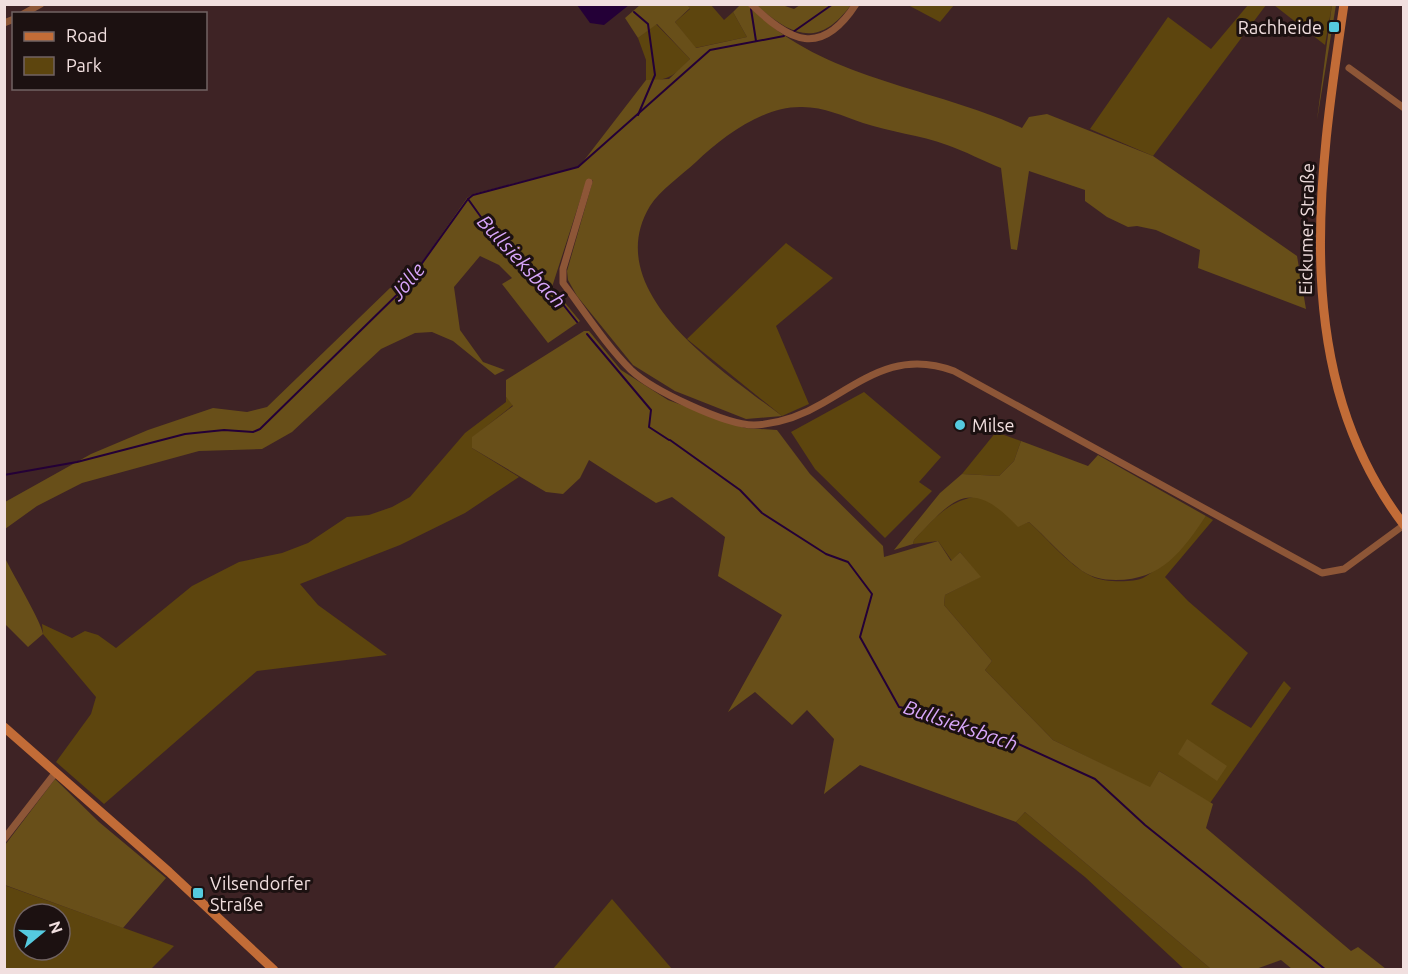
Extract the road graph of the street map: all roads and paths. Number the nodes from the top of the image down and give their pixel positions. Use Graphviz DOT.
graph roads {
  1 [pos="40,4"];
  2 [pos="751,4"];
  3 [pos="856,4"];
  4 [pos="1344,4"];
  5 [pos="26,12"];
  6 [pos="1349,68"];
  7 [pos="1404,108"];
  8 [pos="589,182"];
  9 [pos="1404,525"];
  10 [pos="4,727"];
  11 [pos="56,772"];
  12 [pos="4,839"];
  13 [pos="274,969"];
  1 -- 5 [label="street"];
  2 -- 3 [label="street"];
  4 -- 9 [label="main road, Eickumer Straße"];
  6 -- 7 [label="street"];
  8 -- 9 [label="street"];
  10 -- 11 [label="main road"];
  11 -- 12 [label="street"];
  11 -- 13 [label="main road"];
}
